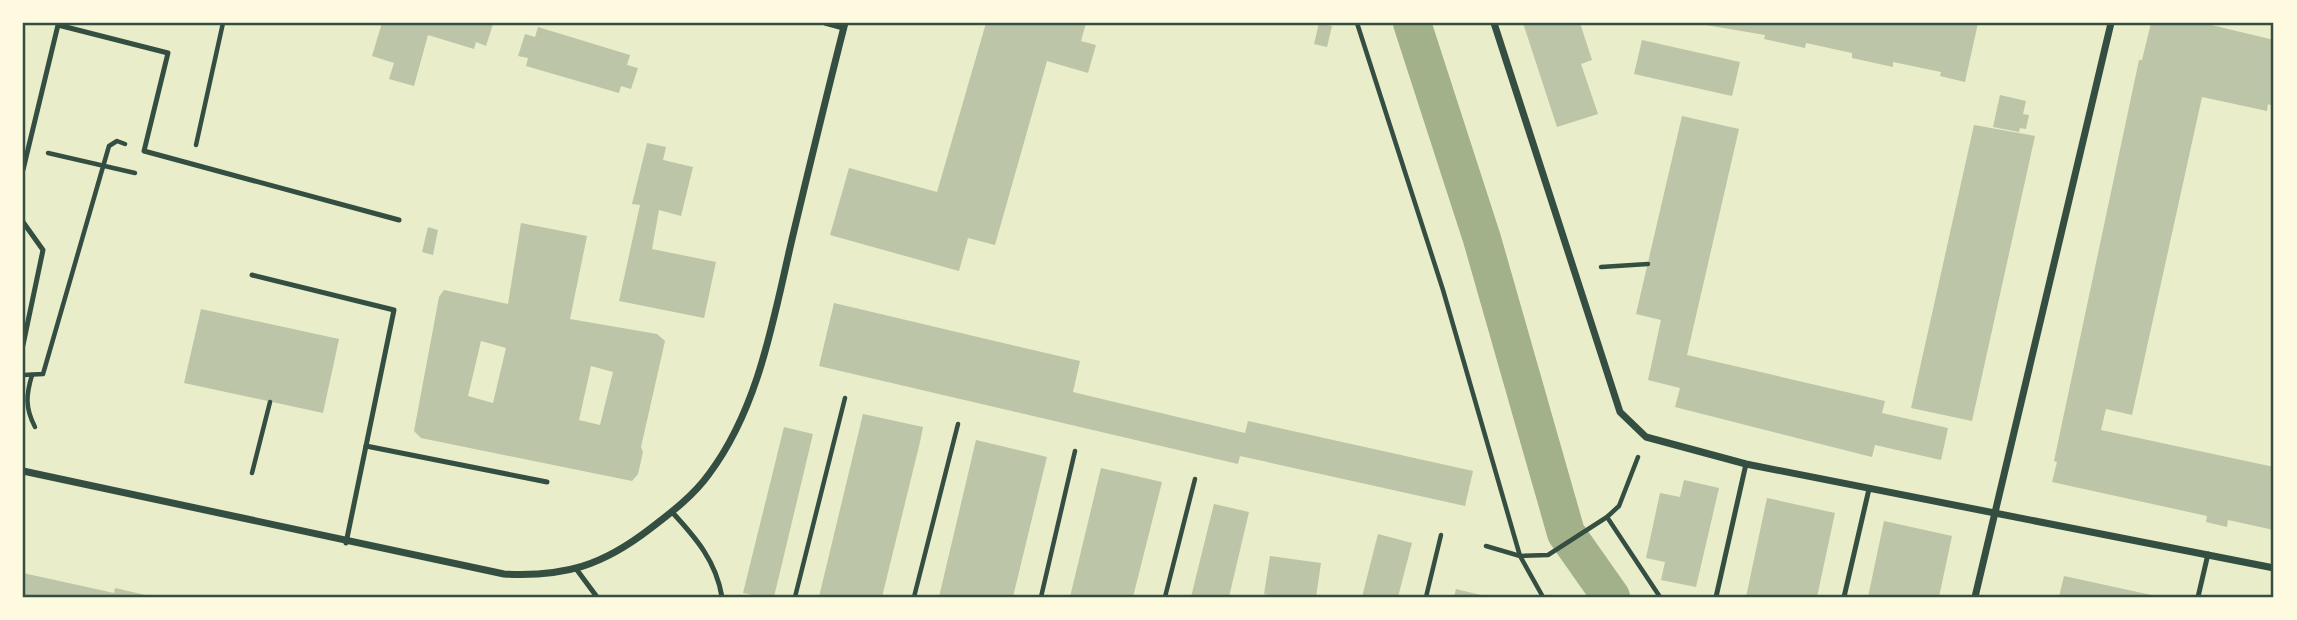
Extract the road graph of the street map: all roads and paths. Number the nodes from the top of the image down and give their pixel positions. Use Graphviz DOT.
graph roads {
  1 [pos="825,23"];
  2 [pos="1357,23"];
  3 [pos="1494,23"];
  4 [pos="2111,23"];
  5 [pos="844,25"];
  6 [pos="23,135"];
  7 [pos="31,137"];
  8 [pos="144,150"];
  9 [pos="23,170"];
  10 [pos="399,220"];
  11 [pos="24,221"];
  12 [pos="1648,264"];
  13 [pos="1601,267"];
  14 [pos="252,275"];
  15 [pos="23,345"];
  16 [pos="32,374"];
  17 [pos="23,375"];
  18 [pos="845,398"];
  19 [pos="270,401"];
  20 [pos="958,424"];
  21 [pos="36,427"];
  22 [pos="1646,437"];
  23 [pos="366,446"];
  24 [pos="1075,451"];
  25 [pos="1745,464"];
  26 [pos="23,471"];
  27 [pos="252,473"];
  28 [pos="1195,479"];
  29 [pos="547,482"];
  30 [pos="1868,489"];
  31 [pos="672,512"];
  32 [pos="1995,512"];
  33 [pos="1607,517"];
  34 [pos="1441,536"];
  35 [pos="346,543"];
  36 [pos="1486,546"];
  37 [pos="2208,554"];
  38 [pos="1520,556"];
  39 [pos="2274,568"];
  40 [pos="577,570"];
  41 [pos="597,597"];
  42 [pos="722,597"];
  43 [pos="795,597"];
  44 [pos="914,597"];
  45 [pos="1041,597"];
  46 [pos="1165,597"];
  47 [pos="1426,597"];
  48 [pos="1544,597"];
  49 [pos="1660,597"];
  50 [pos="1716,597"];
  51 [pos="1844,597"];
  52 [pos="1975,597"];
  53 [pos="2198,597"];
  1 -- 5 [label="lane"];
  2 -- 38 [label="path"];
  3 -- 22 [label="street"];
  4 -- 32 [label="street"];
  5 -- 31 [label="street"];
  6 -- 7 [label="lane"];
  7 -- 8 [label="lane"];
  7 -- 9 [label="lane"];
  8 -- 10 [label="lane"];
  8 -- 16 [label="path"];
  11 -- 15 [label="lane"];
  12 -- 13 [label="path"];
  14 -- 23 [label="lane"];
  16 -- 17 [label="path"];
  16 -- 21 [label="path"];
  18 -- 43 [label="path"];
  19 -- 27 [label="path"];
  20 -- 44 [label="path"];
  22 -- 25 [label="street"];
  22 -- 33 [label="path"];
  23 -- 29 [label="lane"];
  23 -- 35 [label="lane"];
  24 -- 45 [label="path"];
  25 -- 30 [label="street"];
  25 -- 50 [label="lane"];
  26 -- 35 [label="street"];
  28 -- 46 [label="path"];
  30 -- 32 [label="street"];
  30 -- 51 [label="lane"];
  31 -- 40 [label="street"];
  31 -- 42 [label="lane"];
  32 -- 37 [label="street"];
  32 -- 52 [label="street"];
  33 -- 38 [label="path"];
  33 -- 49 [label="path"];
  34 -- 47 [label="path"];
  35 -- 40 [label="street"];
  36 -- 38 [label="path"];
  37 -- 39 [label="street"];
  37 -- 53 [label="lane"];
  38 -- 48 [label="path"];
  40 -- 41 [label="lane"];
}
